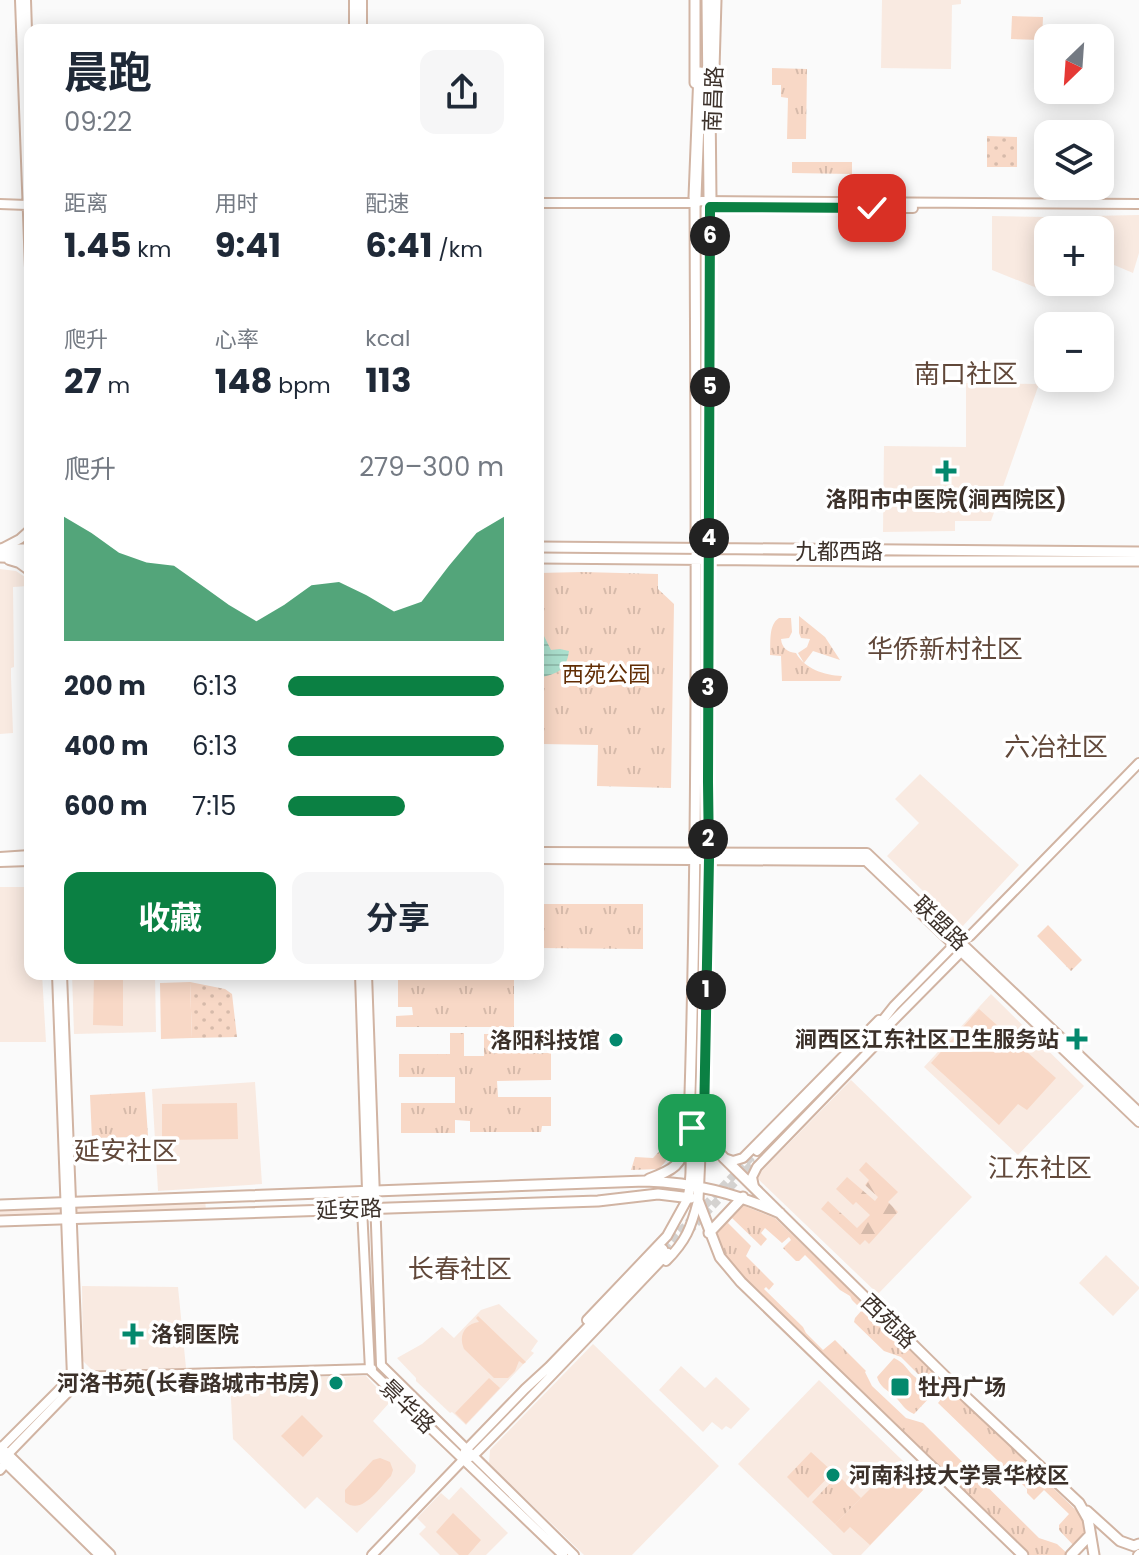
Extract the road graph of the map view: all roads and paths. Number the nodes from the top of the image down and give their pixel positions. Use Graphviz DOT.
graph roads {
  1 [pos="23,0"];
  2 [pos="354,0"];
  3 [pos="362,0"];
  4 [pos="695,0"];
  5 [pos="701,0"];
  6 [pos="708,0"];
  7 [pos="716,0"];
  8 [pos="24,24"];
  9 [pos="354,24"];
  10 [pos="362,24"];
  11 [pos="24,40"];
  12 [pos="704,82"];
  13 [pos="695,200"];
  14 [pos="0,201"];
  15 [pos="24,202"];
  16 [pos="710,202"];
  17 [pos="544,203"];
  18 [pos="1139,206"];
  19 [pos="696,373"];
  20 [pos="710,374"];
  21 [pos="24,535"];
  22 [pos="544,547"];
  23 [pos="0,549"];
  24 [pos="24,549"];
  25 [pos="1139,552"];
  26 [pos="695,554"];
  27 [pos="709,554"];
  28 [pos="0,558"];
  29 [pos="24,558"];
  30 [pos="544,558"];
  31 [pos="1139,561"];
  32 [pos="24,567"];
  33 [pos="1139,763"];
  34 [pos="544,852"];
  35 [pos="696,855"];
  36 [pos="709,855"];
  37 [pos="24,858"];
  38 [pos="544,859"];
  39 [pos="0,860"];
  40 [pos="960,946"];
  41 [pos="60,980"];
  42 [pos="360,980"];
  43 [pos="367,980"];
  44 [pos="898,1009"];
  45 [pos="1139,1112"];
  46 [pos="1139,1122"];
  47 [pos="704,1123"];
  48 [pos="690,1124"];
  49 [pos="759,1153"];
  50 [pos="724,1158"];
  51 [pos="640,1181"];
  52 [pos="695,1186"];
  53 [pos="754,1188"];
  54 [pos="371,1190"];
  55 [pos="743,1197"];
  56 [pos="635,1198"];
  57 [pos="693,1199"];
  58 [pos="69,1202"];
  59 [pos="0,1205"];
  60 [pos="362,1208"];
  61 [pos="375,1208"];
  62 [pos="780,1213"];
  63 [pos="70,1218"];
  64 [pos="0,1221"];
  65 [pos="709,1233"];
  66 [pos="381,1365"];
  67 [pos="370,1370"];
  68 [pos="75,1377"];
  69 [pos="525,1389"];
  70 [pos="533,1396"];
  71 [pos="465,1448"];
  72 [pos="2,1456"];
  73 [pos="473,1456"];
  74 [pos="463,1460"];
  75 [pos="1079,1503"];
  76 [pos="1090,1535"];
  77 [pos="1139,1544"];
  78 [pos="1018,1552"];
  79 [pos="100,1555"];
  80 [pos="110,1555"];
  81 [pos="372,1555"];
  82 [pos="563,1555"];
  83 [pos="574,1555"];
  84 [pos="1071,1555"];
  85 [pos="1094,1555"];
  1 -- 8 [label="main road"];
  1 -- 11 [label="main road"];
  2 -- 9 [label="main road"];
  3 -- 10 [label="main road"];
  4 -- 13 [label="main road, 南昌路"];
  5 -- 12 [label="highway, 南昌路"];
  6 -- 12 [label="highway, 南昌路"];
  7 -- 16 [label="main road, 南昌路"];
  12 -- 13 [label="highway, 南昌路"];
  12 -- 16 [label="highway, 南昌路"];
  13 -- 16 [label="main road"];
  13 -- 17 [label="main road"];
  13 -- 19 [label="main road, 南昌路"];
  14 -- 15 [label="main road"];
  16 -- 18 [label="main road"];
  16 -- 20 [label="main road, 南昌路"];
  19 -- 20 [label="main road"];
  19 -- 26 [label="main road, 南昌路"];
  20 -- 27 [label="main road, 南昌路"];
  21 -- 23 [label="main road"];
  22 -- 26 [label="main road, 九都西路"];
  23 -- 24 [label="main road"];
  25 -- 27 [label="main road, 九都西路"];
  26 -- 27 [label="main road, 九都西路"];
  26 -- 30 [label="main road, 九都西路"];
  26 -- 35 [label="main road, 南昌路"];
  27 -- 31 [label="main road, 九都西路"];
  27 -- 36 [label="main road, 南昌路"];
  28 -- 29 [label="main road"];
  28 -- 32 [label="main road"];
  33 -- 40 [label="main road"];
  34 -- 35 [label="main road"];
  35 -- 36 [label="main road, 联盟路"];
  35 -- 38 [label="main road"];
  35 -- 48 [label="main road, 南昌路"];
  36 -- 40 [label="main road, 联盟路"];
  36 -- 47 [label="main road, 南昌路"];
  37 -- 39 [label="main road"];
  40 -- 44 [label="main road"];
  40 -- 45 [label="main road, 联盟路"];
  40 -- 46 [label="main road, 联盟路"];
  41 -- 58 [label="main road"];
  42 -- 54 [label="main road"];
  43 -- 54 [label="main road"];
  44 -- 49 [label="main road"];
  44 -- 50 [label="main road"];
  44 -- 53 [label="main road"];
  47 -- 48 [label="main road"];
  47 -- 50 [label="main road, 西苑路"];
  47 -- 52 [label="main road, 南昌路"];
  48 -- 51 [label="main road"];
  48 -- 52 [label="main road, 南昌路"];
  50 -- 53 [label="main road, 西苑路"];
  51 -- 52 [label="main road, 延安路"];
  51 -- 54 [label="main road, 延安路"];
  51 -- 56 [label="main road"];
  52 -- 55 [label="main road, 延安路"];
  52 -- 57 [label="main road, 南昌路"];
  53 -- 62 [label="main road, 西苑路"];
  54 -- 58 [label="main road, 延安路"];
  54 -- 60 [label="main road, 景华路"];
  54 -- 61 [label="main road, 景华路"];
  55 -- 62 [label="main road, 延安路"];
  55 -- 65 [label="main road"];
  56 -- 57 [label="main road, 延安路"];
  56 -- 61 [label="main road, 延安路"];
  57 -- 65 [label="main road"];
  57 -- 69 [label="main road"];
  57 -- 70 [label="main road"];
  58 -- 59 [label="main road, 延安路"];
  58 -- 63 [label="main road"];
  60 -- 61 [label="main road, 延安路"];
  60 -- 63 [label="main road, 延安路"];
  60 -- 67 [label="main road, 景华路"];
  61 -- 66 [label="main road, 景华路"];
  62 -- 75 [label="main road, 西苑路"];
  63 -- 64 [label="main road, 延安路"];
  63 -- 68 [label="main road"];
  65 -- 78 [label="main road"];
  66 -- 67 [label="main road"];
  66 -- 71 [label="main road, 景华路"];
  67 -- 68 [label="main road"];
  67 -- 74 [label="main road, 景华路"];
  68 -- 72 [label="main road"];
  69 -- 70 [label="main road"];
  69 -- 71 [label="main road"];
  70 -- 73 [label="main road"];
  71 -- 73 [label="main road, 景华路"];
  71 -- 74 [label="main road"];
  72 -- 79 [label="main road"];
  72 -- 80 [label="main road"];
  73 -- 74 [label="main road"];
  73 -- 83 [label="main road, 景华路"];
  74 -- 81 [label="main road"];
  74 -- 82 [label="main road, 景华路"];
  75 -- 76 [label="main road, 西苑路"];
  75 -- 77 [label="main road"];
  76 -- 84 [label="main road"];
  76 -- 85 [label="main road, 西苑路"];
}
